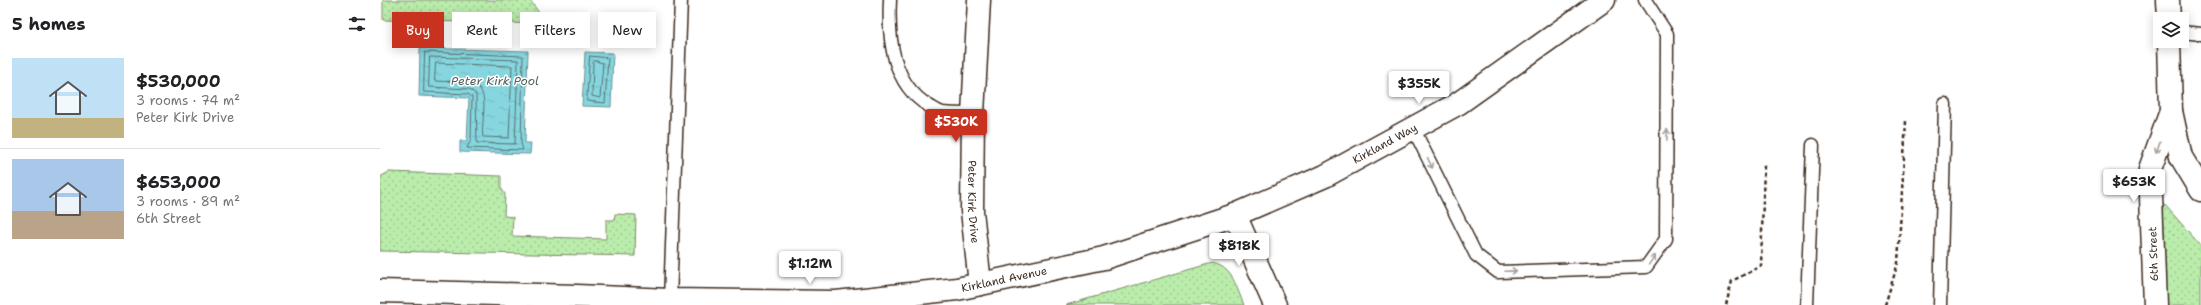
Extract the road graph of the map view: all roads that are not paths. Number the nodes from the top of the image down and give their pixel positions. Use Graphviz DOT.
graph roads {
  1 [pos="681,0"];
  2 [pos="890,0"];
  3 [pos="979,0"];
  4 [pos="1604,0"];
  5 [pos="1645,0"];
  6 [pos="2168,0"];
  7 [pos="2169,12"];
  8 [pos="2189,33"];
  9 [pos="2201,34"];
  10 [pos="2169,48"];
  11 [pos="1945,104"];
  12 [pos="2171,111"];
  13 [pos="973,114"];
  14 [pos="1413,128"];
  15 [pos="1813,146"];
  16 [pos="2201,190"];
  17 [pos="1235,215"];
  18 [pos="980,284"];
  19 [pos="386,296"];
  20 [pos="544,300"];
  21 [pos="576,300"];
  22 [pos="670,300"];
  23 [pos="1275,305"];
  24 [pos="1807,305"];
  25 [pos="1940,305"];
  26 [pos="2155,305"];
  1 -- 22 [label="lane"];
  2 -- 13 [label="lane"];
  3 -- 13 [label="main road, Peter Kirk Drive"];
  4 -- 14 [label="main road, Kirkland Way"];
  14 -- 5 [label="lane, one-way"];
  6 -- 7 [label="main road"];
  8 -- 9 [label="lane"];
  10 -- 12 [label="main road, 6th Street"];
  11 -- 25 [label="lane"];
  12 -- 16 [label="main road, 6th Street"];
  12 -- 26 [label="main road, 6th Street, one-way"];
  13 -- 18 [label="main road, Peter Kirk Drive"];
  14 -- 17 [label="main road, Kirkland Way"];
  15 -- 24 [label="lane"];
  17 -- 18 [label="main road, Kirkland Avenue"];
  17 -- 23 [label="main road"];
  18 -- 22 [label="main road, Kirkland Avenue"];
  19 -- 20 [label="main road, Kirkland Avenue"];
  20 -- 21 [label="main road, Kirkland Avenue"];
  21 -- 22 [label="main road, Kirkland Avenue"];
}
